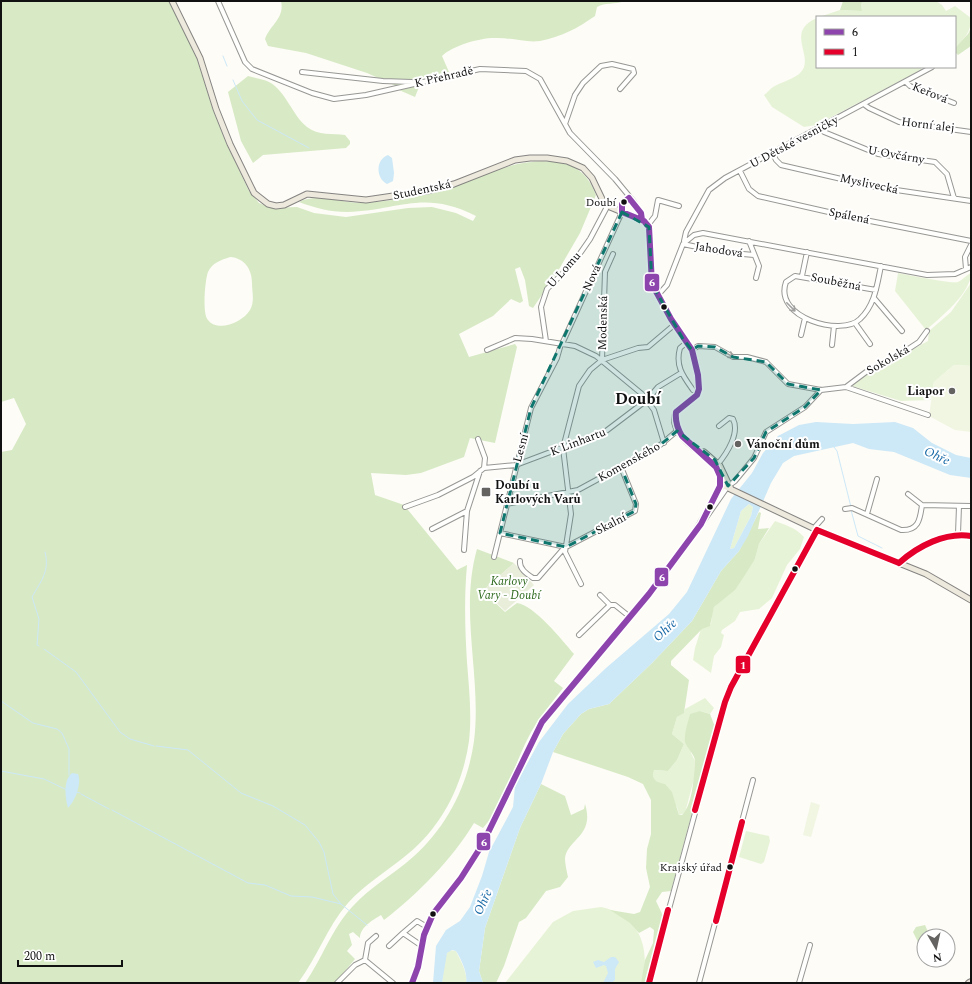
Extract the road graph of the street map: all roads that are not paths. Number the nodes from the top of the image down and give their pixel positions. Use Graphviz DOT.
graph roads {
  1 [pos="172,1"];
  2 [pos="218,1"];
  3 [pos="930,68"];
  4 [pos="302,72"];
  5 [pos="906,82"];
  6 [pos="414,84"];
  7 [pos="620,89"];
  8 [pos="954,103"];
  9 [pos="865,105"];
  10 [pos="565,124"];
  11 [pos="821,128"];
  12 [pos="971,132"];
  13 [pos="773,154"];
  14 [pos="740,171"];
  15 [pos="629,198"];
  16 [pos="954,198"];
  17 [pos="971,201"];
  18 [pos="608,205"];
  19 [pos="679,206"];
  20 [pos="622,212"];
  21 [pos="642,220"];
  22 [pos="648,225"];
  23 [pos="749,241"];
  24 [pos="971,241"];
  25 [pos="683,244"];
  26 [pos="971,245"];
  27 [pos="807,252"];
  28 [pos="612,254"];
  29 [pos="754,255"];
  30 [pos="881,266"];
  31 [pos="969,268"];
  32 [pos="802,276"];
  33 [pos="756,278"];
  34 [pos="876,290"];
  35 [pos="658,295"];
  36 [pos="874,298"];
  37 [pos="805,318"];
  38 [pos="855,323"];
  39 [pos="674,325"];
  40 [pos="834,326"];
  41 [pos="902,331"];
  42 [pos="927,332"];
  43 [pos="801,335"];
  44 [pos="546,341"];
  45 [pos="686,343"];
  46 [pos="562,344"];
  47 [pos="870,344"];
  48 [pos="832,345"];
  49 [pos="486,350"];
  50 [pos="692,350"];
  51 [pos="602,360"];
  52 [pos="681,373"];
  53 [pos="846,388"];
  54 [pos="693,390"];
  55 [pos="821,390"];
  56 [pos="647,400"];
  57 [pos="928,415"];
  58 [pos="719,426"];
  59 [pos="678,431"];
  60 [pos="478,439"];
  61 [pos="664,443"];
  62 [pos="563,448"];
  63 [pos="516,465"];
  64 [pos="717,465"];
  65 [pos="621,467"];
  66 [pos="482,470"];
  67 [pos="877,479"];
  68 [pos="727,487"];
  69 [pos="569,492"];
  70 [pos="908,494"];
  71 [pos="507,504"];
  72 [pos="922,505"];
  73 [pos="959,506"];
  74 [pos="970,506"];
  75 [pos="405,507"];
  76 [pos="845,509"];
  77 [pos="467,511"];
  78 [pos="867,514"];
  79 [pos="822,519"];
  80 [pos="432,529"];
  81 [pos="816,529"];
  82 [pos="500,533"];
  83 [pos="958,534"];
  84 [pos="971,536"];
  85 [pos="566,547"];
  86 [pos="464,550"];
  87 [pos="494,557"];
  88 [pos="520,561"];
  89 [pos="899,563"];
  90 [pos="581,584"];
  91 [pos="600,595"];
  92 [pos="971,600"];
  93 [pos="610,605"];
  94 [pos="630,617"];
  95 [pos="579,635"];
  96 [pos="753,780"];
  97 [pos="426,927"];
  98 [pos="403,933"];
  99 [pos="376,936"];
  100 [pos="810,945"];
  101 [pos="389,946"];
  102 [pos="422,946"];
  103 [pos="365,960"];
  104 [pos="337,983"];
  105 [pos="393,983"];
  106 [pos="412,983"];
  107 [pos="649,983"];
  108 [pos="699,983"];
  109 [pos="798,983"];
  1 -- 18 [label="main road, Studentská"];
  2 -- 6 [label="street, K Přehradě"];
  3 -- 5 [label="street, U Dětské vesničky"];
  4 -- 6 [label="street"];
  5 -- 8 [label="street, Keřová"];
  5 -- 9 [label="street, U Dětské vesničky"];
  6 -- 10 [label="street, K Přehradě"];
  7 -- 10 [label="street"];
  9 -- 11 [label="street, U Dětské vesničky"];
  9 -- 12 [label="street, Horní alej"];
  10 -- 15 [label="street, K Přehradě"];
  11 -- 13 [label="street, U Dětské vesničky"];
  11 -- 16 [label="street, U Ovčárny"];
  13 -- 14 [label="street, U Dětské vesničky"];
  13 -- 16 [label="street, Myslivecká"];
  14 -- 24 [label="street, Spálená"];
  14 -- 25 [label="street, U Dětské vesničky"];
  15 -- 20 [label="street, Nová"];
  15 -- 21 [label="street, K Přehradě"];
  16 -- 17 [label="street, Myslivecká"];
  18 -- 20 [label="main road, Studentská"];
  18 -- 44 [label="street, U Lomu"];
  19 -- 22 [label="street"];
  20 -- 21 [label="main road, Studentská"];
  20 -- 46 [label="street, Nová"];
  21 -- 22 [label="main road, Studentská"];
  22 -- 35 [label="main road"];
  23 -- 25 [label="street"];
  23 -- 27 [label="street"];
  23 -- 29 [label="street, Jahodová"];
  25 -- 29 [label="street, Jahodová"];
  25 -- 35 [label="street, U Dětské vesničky"];
  26 -- 31 [label="street"];
  27 -- 30 [label="street"];
  27 -- 32 [label="street"];
  28 -- 51 [label="street, Modenská"];
  29 -- 33 [label="street, Jahodová"];
  30 -- 31 [label="street"];
  30 -- 34 [label="street"];
  32 -- 34 [label="street, Souběžná"];
  32 -- 37 [label="street, Souběžná, one-way"];
  34 -- 36 [label="street"];
  35 -- 39 [label="main road"];
  36 -- 38 [label="street"];
  36 -- 41 [label="street"];
  37 -- 40 [label="street"];
  37 -- 43 [label="street"];
  38 -- 40 [label="street"];
  38 -- 47 [label="street"];
  39 -- 45 [label="main road"];
  39 -- 51 [label="street"];
  40 -- 48 [label="street"];
  42 -- 53 [label="street, Sokolská"];
  44 -- 46 [label="street"];
  44 -- 49 [label="street"];
  45 -- 50 [label="main road"];
  45 -- 52 [label="street"];
  46 -- 51 [label="street"];
  46 -- 63 [label="street, Lesní"];
  50 -- 55 [label="street, Sokolská, one-way"];
  50 -- 59 [label="main road"];
  51 -- 56 [label="street, Modenská"];
  51 -- 62 [label="street"];
  52 -- 54 [label="street"];
  52 -- 56 [label="street, K Linhartu"];
  53 -- 55 [label="street, Sokolská"];
  53 -- 57 [label="street, Sokolská"];
  55 -- 68 [label="street"];
  56 -- 61 [label="street, Modenská"];
  56 -- 62 [label="street, K Linhartu"];
  58 -- 64 [label="street"];
  59 -- 61 [label="street, Komenského"];
  59 -- 64 [label="main road"];
  60 -- 66 [label="street"];
  61 -- 65 [label="street, Komenského"];
  62 -- 63 [label="street, K Linhartu"];
  62 -- 69 [label="street"];
  63 -- 66 [label="street, K Linhartu"];
  63 -- 71 [label="street, Lesní"];
  64 -- 68 [label="main road"];
  64 -- 68 [label="main road"];
  65 -- 69 [label="street, Komenského"];
  65 -- 85 [label="street, Skalní"];
  66 -- 75 [label="street, K Linhartu"];
  66 -- 77 [label="street"];
  67 -- 78 [label="street"];
  68 -- 81 [label="main road"];
  68 -- 94 [label="street"];
  69 -- 71 [label="street, Komenského"];
  69 -- 85 [label="street"];
  70 -- 72 [label="street"];
  71 -- 82 [label="street, Lesní"];
  72 -- 73 [label="street"];
  72 -- 78 [label="street"];
  73 -- 74 [label="street"];
  73 -- 83 [label="street"];
  76 -- 78 [label="street"];
  77 -- 80 [label="street"];
  77 -- 86 [label="street"];
  79 -- 81 [label="street"];
  81 -- 89 [label="main road"];
  81 -- 107 [label="street"];
  82 -- 85 [label="street"];
  82 -- 87 [label="street, Lesní"];
  83 -- 84 [label="street"];
  83 -- 89 [label="street"];
  85 -- 88 [label="street"];
  85 -- 90 [label="street"];
  89 -- 92 [label="main road"];
  91 -- 93 [label="street"];
  93 -- 94 [label="street"];
  93 -- 95 [label="street"];
  94 -- 97 [label="street"];
  96 -- 108 [label="street"];
  97 -- 98 [label="street"];
  97 -- 102 [label="street"];
  98 -- 101 [label="street"];
  98 -- 102 [label="street"];
  99 -- 103 [label="street"];
  100 -- 109 [label="street"];
  102 -- 106 [label="street"];
  103 -- 104 [label="street"];
  103 -- 105 [label="street"];
}
